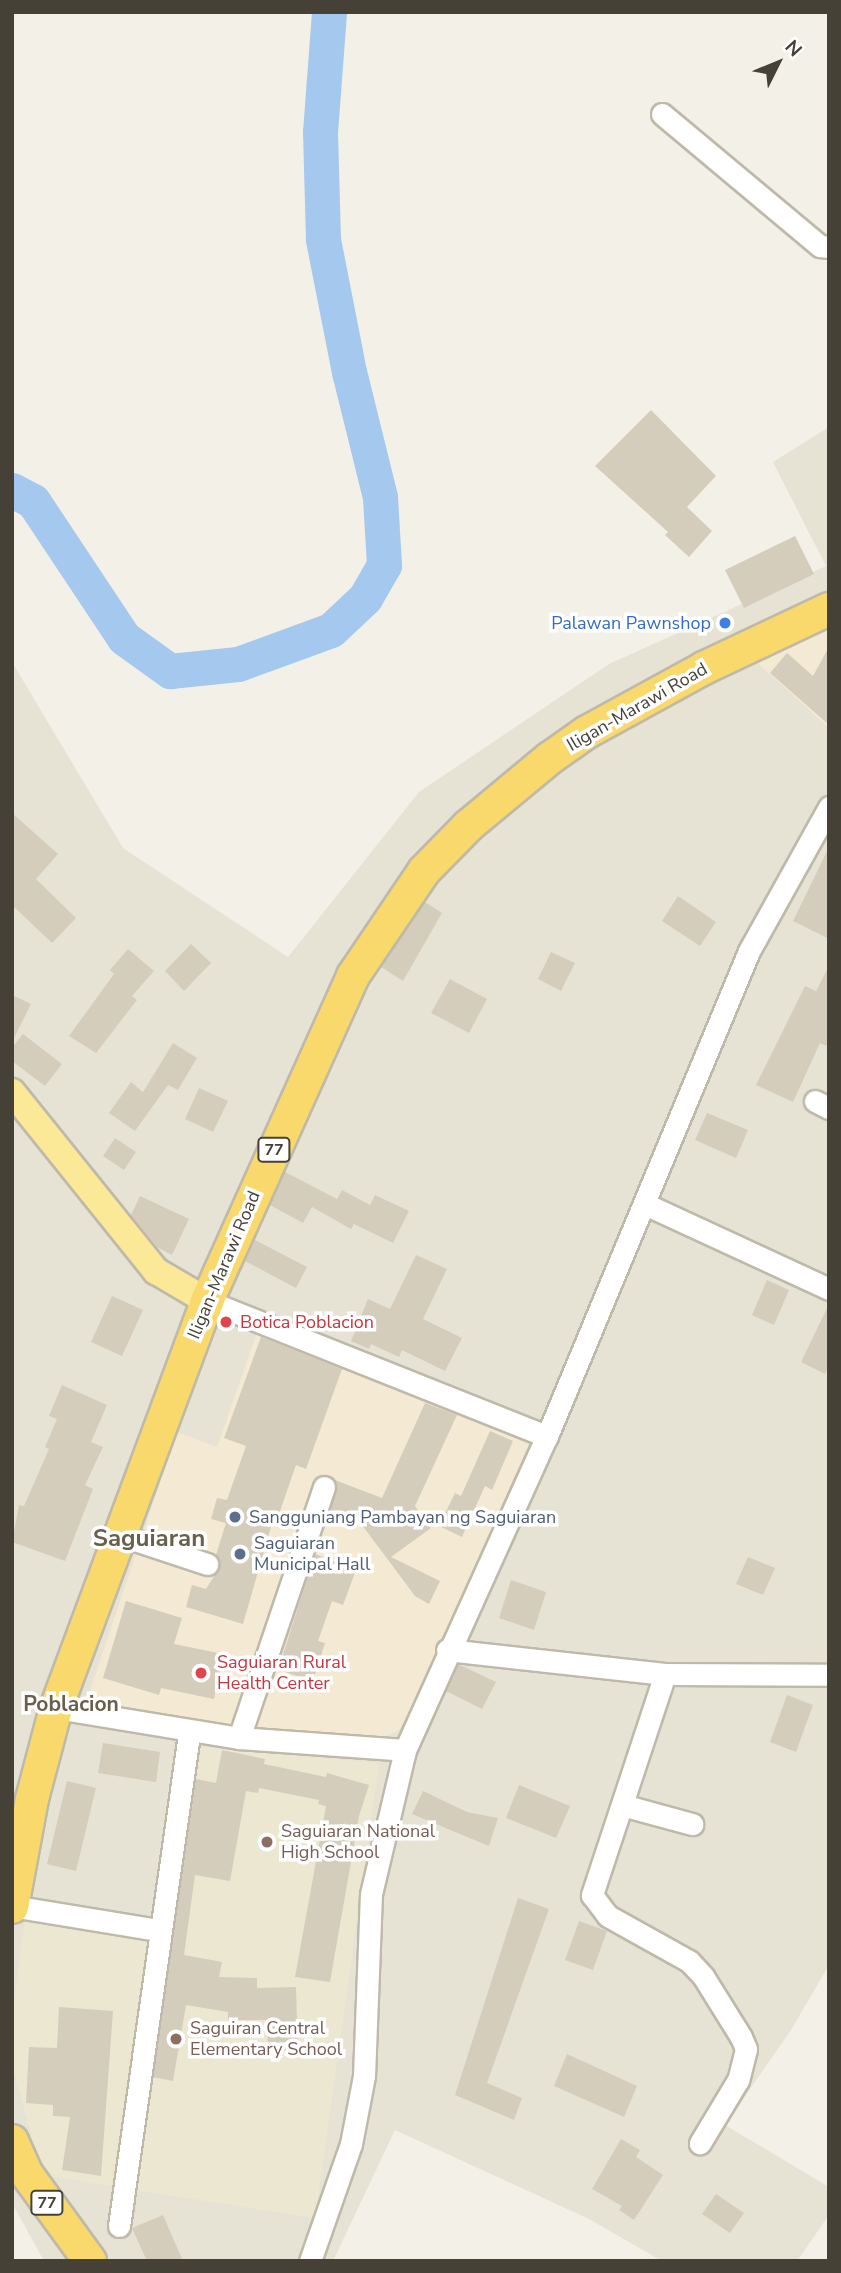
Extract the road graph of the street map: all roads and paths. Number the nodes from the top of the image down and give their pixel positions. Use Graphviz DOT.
graph roads {
  1 [pos="662,114"];
  2 [pos="829,247"];
  3 [pos="829,609"];
  4 [pos="829,807"];
  5 [pos="12,1092"];
  6 [pos="645,1204"];
  7 [pos="829,1289"];
  8 [pos="207,1301"];
  9 [pos="547,1436"];
  10 [pos="324,1487"];
  11 [pos="120,1535"];
  12 [pos="207,1564"];
  13 [pos="447,1650"];
  14 [pos="665,1674"];
  15 [pos="829,1675"];
  16 [pos="55,1708"];
  17 [pos="189,1732"];
  18 [pos="239,1738"];
  19 [pos="405,1750"];
  20 [pos="622,1805"];
  21 [pos="692,1824"];
  22 [pos="12,1906"];
  23 [pos="159,1930"];
  24 [pos="12,2141"];
  25 [pos="700,2143"];
  26 [pos="119,2226"];
  27 [pos="90,2261"];
  28 [pos="310,2261"];
  1 -- 2 [label="street"];
  3 -- 8 [label="highway, Iligan-Marawi Road / 77"];
  4 -- 6 [label="street"];
  5 -- 8 [label="main road"];
  6 -- 7 [label="street"];
  6 -- 9 [label="street"];
  8 -- 9 [label="street"];
  8 -- 11 [label="highway, Iligan-Marawi Road / 77"];
  9 -- 13 [label="street"];
  10 -- 18 [label="street"];
  11 -- 12 [label="street"];
  11 -- 16 [label="highway, Iligan-Marawi Road / 77"];
  13 -- 14 [label="street"];
  13 -- 19 [label="street"];
  14 -- 15 [label="street"];
  14 -- 20 [label="street"];
  16 -- 17 [label="street"];
  16 -- 22 [label="highway, Iligan-Marawi Road / 77"];
  17 -- 18 [label="street"];
  17 -- 23 [label="street"];
  18 -- 19 [label="street"];
  19 -- 28 [label="street"];
  20 -- 21 [label="street"];
  20 -- 25 [label="street"];
  22 -- 23 [label="street"];
  23 -- 26 [label="street"];
  24 -- 27 [label="highway, 77"];
}
